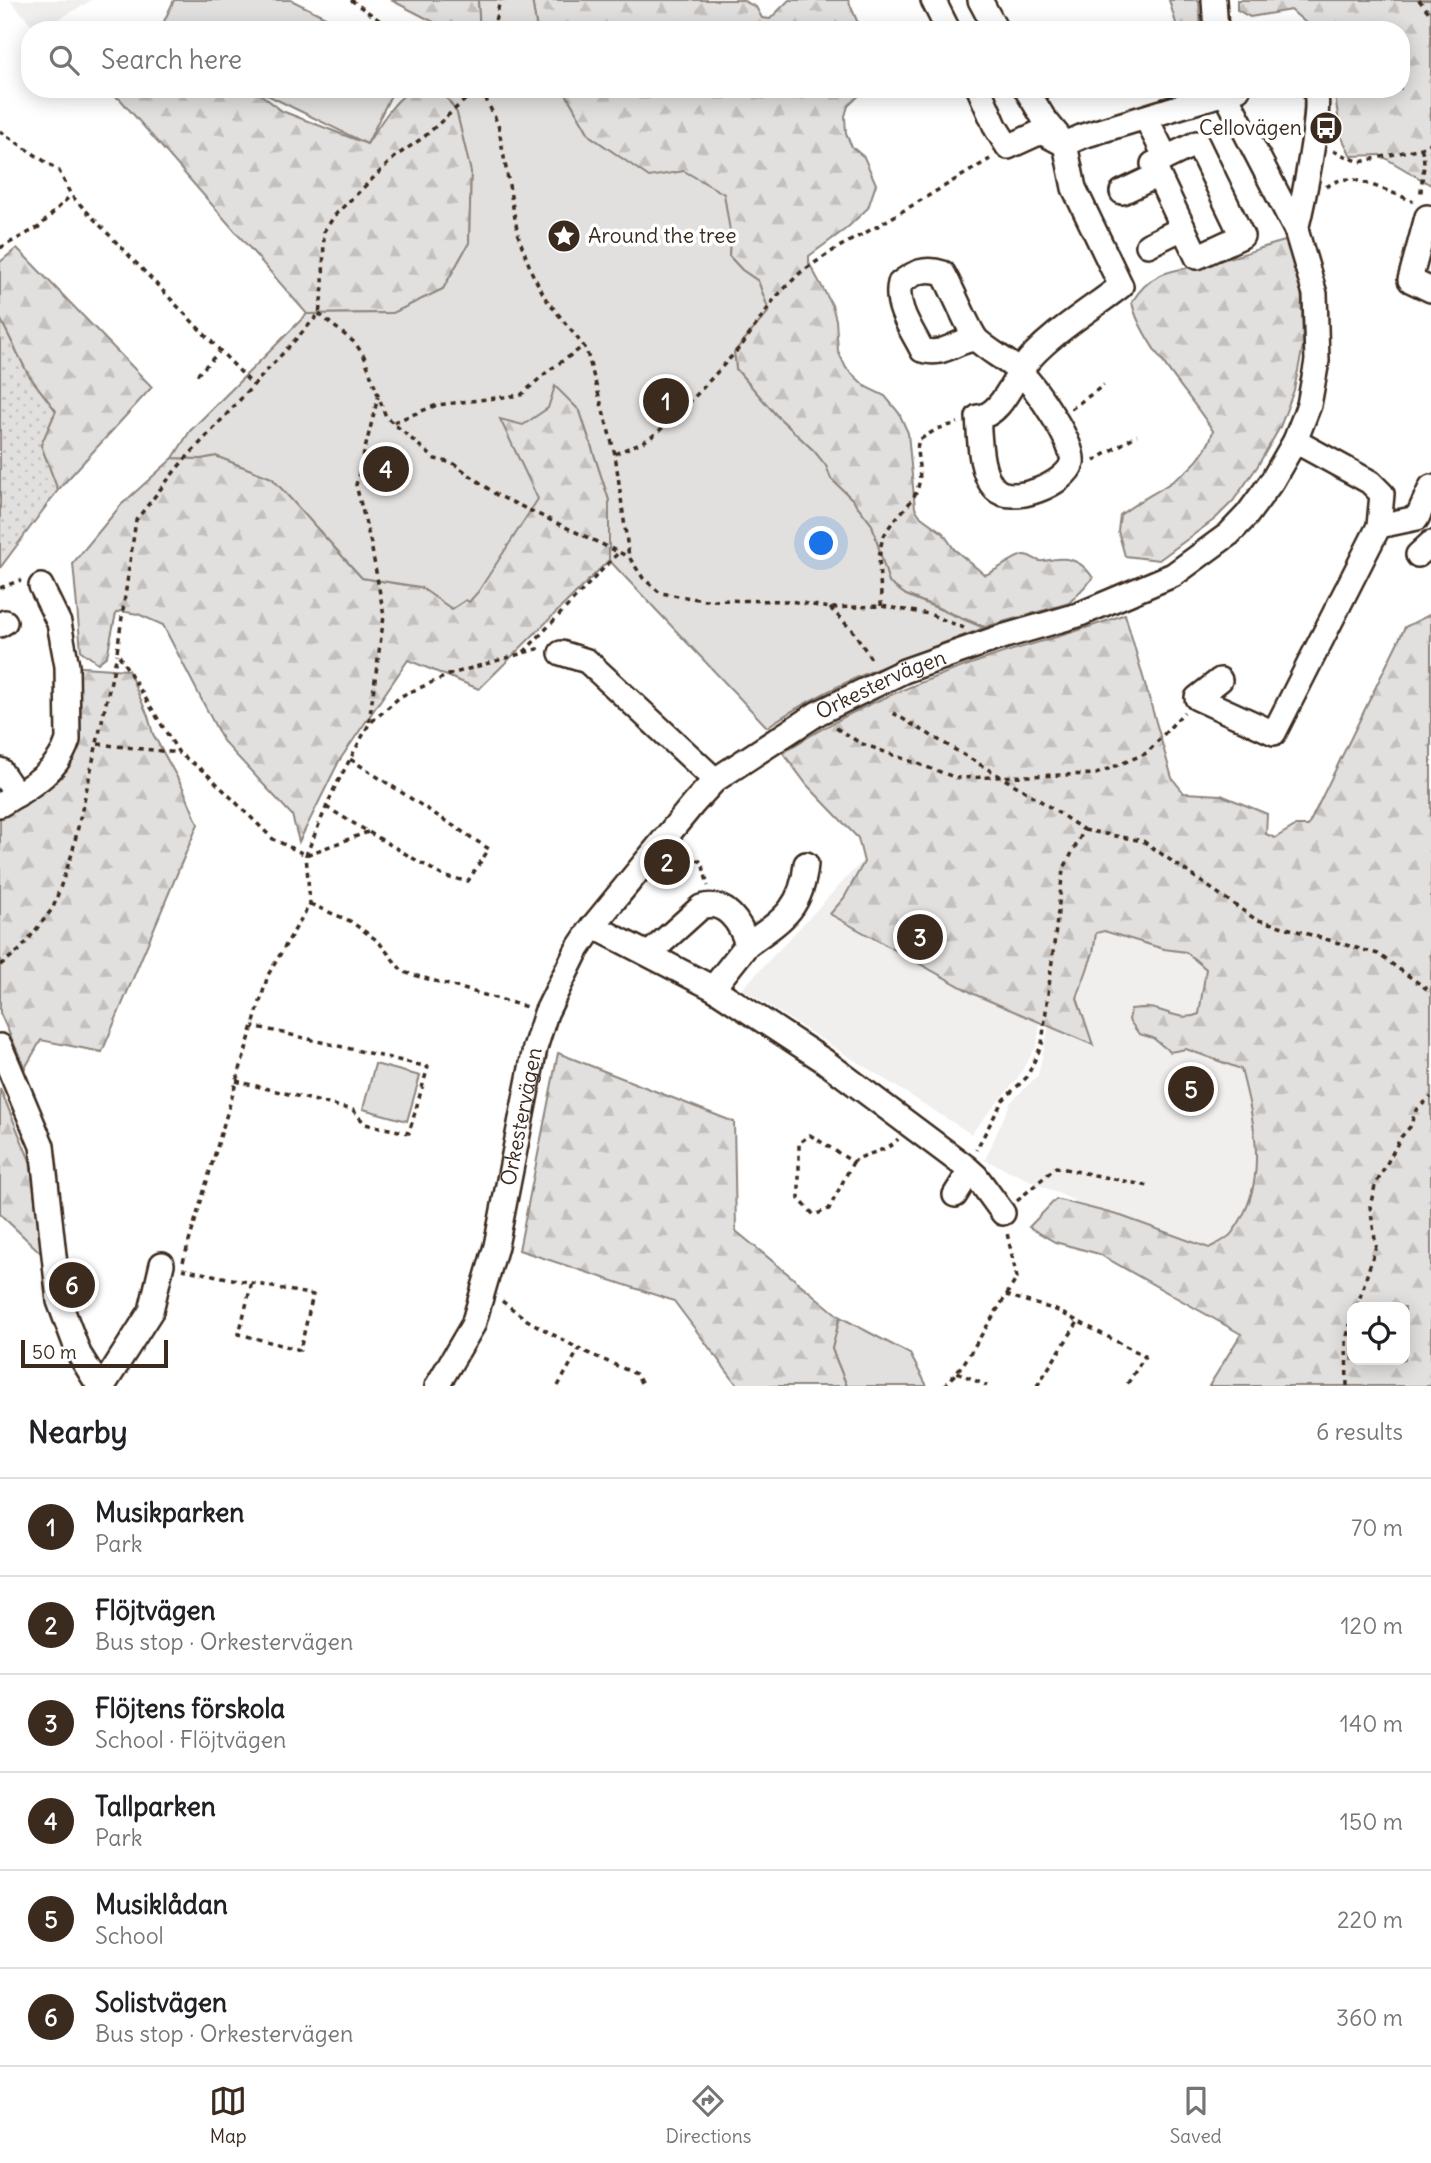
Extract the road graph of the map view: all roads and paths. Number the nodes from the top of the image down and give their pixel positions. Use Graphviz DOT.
graph roads {
  1 [pos="351,0"];
  2 [pos="500,0"];
  3 [pos="933,0"];
  4 [pos="980,0"];
  5 [pos="1214,0"];
  6 [pos="1419,0"];
  7 [pos="1431,15"];
  8 [pos="380,21"];
  9 [pos="495,21"];
  10 [pos="944,21"];
  11 [pos="991,21"];
  12 [pos="1215,21"];
  13 [pos="469,98"];
  14 [pos="484,98"];
  15 [pos="983,98"];
  16 [pos="1031,98"];
  17 [pos="1207,98"];
  18 [pos="1231,98"];
  19 [pos="1316,98"];
  20 [pos="1146,118"];
  21 [pos="0,131"];
  22 [pos="1431,143"];
  23 [pos="1065,144"];
  24 [pos="1008,148"];
  25 [pos="1421,148"];
  26 [pos="1331,149"];
  27 [pos="1162,166"];
  28 [pos="1307,188"];
  29 [pos="1122,192"];
  30 [pos="72,195"];
  31 [pos="1429,218"];
  32 [pos="1183,228"];
  33 [pos="1296,230"];
  34 [pos="1148,245"];
  35 [pos="0,248"];
  36 [pos="1431,290"];
  37 [pos="320,314"];
  38 [pos="976,339"];
  39 [pos="584,346"];
  40 [pos="219,352"];
  41 [pos="1020,372"];
  42 [pos="197,374"];
  43 [pos="253,385"];
  44 [pos="1104,385"];
  45 [pos="378,395"];
  46 [pos="978,417"];
  47 [pos="1056,420"];
  48 [pos="393,423"];
  49 [pos="1138,435"];
  50 [pos="1295,441"];
  51 [pos="615,454"];
  52 [pos="1070,471"];
  53 [pos="1431,487"];
  54 [pos="1379,526"];
  55 [pos="619,552"];
  56 [pos="629,557"];
  57 [pos="35,581"];
  58 [pos="0,588"];
  59 [pos="881,606"];
  60 [pos="830,608"];
  61 [pos="995,639"];
  62 [pos="117,652"];
  63 [pos="561,653"];
  64 [pos="522,654"];
  65 [pos="873,662"];
  66 [pos="1220,680"];
  67 [pos="1197,698"];
  68 [pos="818,713"];
  69 [pos="893,713"];
  70 [pos="369,724"];
  71 [pos="97,744"];
  72 [pos="179,753"];
  73 [pos="350,759"];
  74 [pos="0,770"];
  75 [pos="1000,776"];
  76 [pos="715,780"];
  77 [pos="8,800"];
  78 [pos="326,807"];
  79 [pos="1084,830"];
  80 [pos="368,832"];
  81 [pos="306,855"];
  82 [pos="806,864"];
  83 [pos="310,904"];
  84 [pos="593,926"];
  85 [pos="747,945"];
  86 [pos="649,954"];
  87 [pos="0,965"];
  88 [pos="713,988"];
  89 [pos="1431,992"];
  90 [pos="545,1013"];
  91 [pos="253,1026"];
  92 [pos="0,1046"];
  93 [pos="236,1081"];
  94 [pos="1431,1097"];
  95 [pos="910,1124"];
  96 [pos="853,1162"];
  97 [pos="968,1169"];
  98 [pos="1147,1186"];
  99 [pos="955,1195"];
  100 [pos="1003,1213"];
  101 [pos="172,1266"];
  102 [pos="251,1283"];
  103 [pos="1006,1295"];
  104 [pos="495,1296"];
  105 [pos="1359,1302"];
  106 [pos="1078,1321"];
  107 [pos="1347,1336"];
  108 [pos="579,1349"];
  109 [pos="957,1372"];
  110 [pos="101,1386"];
  111 [pos="437,1386"];
  112 [pos="558,1386"];
  113 [pos="643,1386"];
  114 [pos="945,1386"];
  115 [pos="987,1386"];
  116 [pos="1037,1386"];
  117 [pos="1126,1386"];
  118 [pos="1347,1386"];
  1 -- 8 [label="path"];
  2 -- 9 [label="path"];
  3 -- 10 [label="street"];
  4 -- 11 [label="street"];
  5 -- 12 [label="street"];
  6 -- 7 [label="path"];
  13 -- 37 [label="path"];
  14 -- 39 [label="path"];
  15 -- 24 [label="street"];
  16 -- 23 [label="street"];
  17 -- 20 [label="street"];
  18 -- 33 [label="street, Orkestervägen"];
  19 -- 28 [label="street"];
  20 -- 23 [label="street"];
  20 -- 27 [label="street"];
  21 -- 30 [label="path"];
  22 -- 25 [label="path"];
  23 -- 24 [label="street"];
  23 -- 41 [label="street"];
  24 -- 51 [label="path"];
  25 -- 26 [label="path"];
  25 -- 31 [label="path"];
  27 -- 29 [label="street"];
  27 -- 32 [label="street"];
  27 -- 32 [label="street"];
  28 -- 31 [label="path"];
  28 -- 33 [label="street"];
  30 -- 35 [label="path"];
  30 -- 40 [label="path"];
  31 -- 36 [label="street"];
  32 -- 34 [label="street"];
  33 -- 50 [label="street, Orkestervägen"];
  37 -- 43 [label="path"];
  37 -- 45 [label="path"];
  38 -- 41 [label="street"];
  39 -- 48 [label="path"];
  39 -- 51 [label="path"];
  40 -- 42 [label="path"];
  40 -- 43 [label="path"];
  41 -- 46 [label="street"];
  41 -- 47 [label="street"];
  43 -- 62 [label="path"];
  44 -- 47 [label="path"];
  45 -- 48 [label="path"];
  45 -- 70 [label="path"];
  46 -- 52 [label="street"];
  46 -- 59 [label="path"];
  47 -- 52 [label="street"];
  48 -- 55 [label="path"];
  49 -- 52 [label="path"];
  50 -- 54 [label="street"];
  50 -- 61 [label="street, Orkestervägen"];
  51 -- 56 [label="path"];
  53 -- 54 [label="street"];
  54 -- 67 [label="street"];
  55 -- 56 [label="path"];
  55 -- 64 [label="path"];
  56 -- 60 [label="path"];
  57 -- 58 [label="path"];
  57 -- 77 [label="street"];
  59 -- 60 [label="path"];
  59 -- 61 [label="path"];
  60 -- 65 [label="path"];
  61 -- 68 [label="street, Orkestervägen"];
  62 -- 71 [label="path"];
  62 -- 72 [label="path"];
  63 -- 64 [label="path"];
  63 -- 76 [label="street"];
  64 -- 70 [label="path"];
  66 -- 67 [label="street"];
  67 -- 75 [label="path"];
  68 -- 75 [label="path"];
  68 -- 76 [label="street, Orkestervägen"];
  69 -- 75 [label="path"];
  70 -- 73 [label="path"];
  71 -- 72 [label="path"];
  71 -- 87 [label="path"];
  72 -- 81 [label="path"];
  73 -- 78 [label="path"];
  73 -- 80 [label="path"];
  74 -- 77 [label="street"];
  75 -- 79 [label="path"];
  76 -- 84 [label="street, Orkestervägen"];
  78 -- 80 [label="path"];
  78 -- 81 [label="path"];
  79 -- 89 [label="path"];
  79 -- 97 [label="path"];
  80 -- 81 [label="path"];
  81 -- 83 [label="path"];
  82 -- 85 [label="street"];
  83 -- 90 [label="path"];
  83 -- 91 [label="path"];
  84 -- 86 [label="street"];
  84 -- 90 [label="street, Orkestervägen"];
  85 -- 86 [label="street"];
  85 -- 88 [label="street"];
  86 -- 88 [label="street"];
  88 -- 95 [label="street"];
  90 -- 111 [label="street, Orkestervägen"];
  91 -- 93 [label="path"];
  91 -- 93 [label="path"];
  92 -- 110 [label="street"];
  93 -- 101 [label="path"];
  94 -- 105 [label="path"];
  95 -- 96 [label="path"];
  95 -- 97 [label="street"];
  96 -- 96 [label="path"];
  97 -- 99 [label="street"];
  97 -- 100 [label="street"];
  98 -- 100 [label="path"];
  100 -- 103 [label="path"];
  101 -- 102 [label="path"];
  101 -- 110 [label="street"];
  102 -- 102 [label="path"];
  103 -- 106 [label="path"];
  103 -- 109 [label="path"];
  104 -- 108 [label="path"];
  106 -- 116 [label="path"];
  106 -- 117 [label="path"];
  107 -- 118 [label="path"];
  108 -- 112 [label="path"];
  108 -- 113 [label="path"];
  109 -- 114 [label="path"];
  109 -- 115 [label="path"];
}
